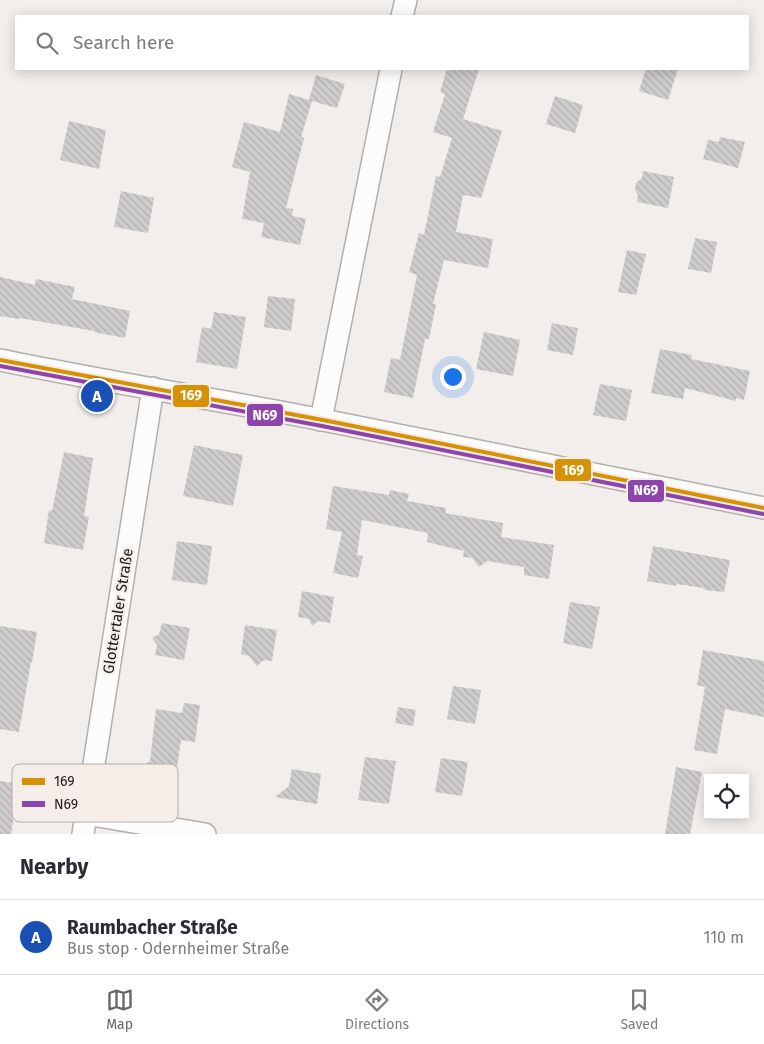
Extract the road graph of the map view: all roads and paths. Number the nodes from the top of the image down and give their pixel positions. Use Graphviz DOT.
graph roads {
  1 [pos="406,0"];
  2 [pos="402,15"];
  3 [pos="392,70"];
  4 [pos="0,360"];
  5 [pos="153,388"];
  6 [pos="321,420"];
  7 [pos="764,508"];
  8 [pos="94,764"];
  9 [pos="85,824"];
  10 [pos="205,834"];
  1 -- 2 [label="street"];
  3 -- 6 [label="street"];
  4 -- 5 [label="street"];
  5 -- 6 [label="street"];
  5 -- 8 [label="street, Glottertaler Straße"];
  6 -- 7 [label="street"];
  9 -- 10 [label="street"];
}
